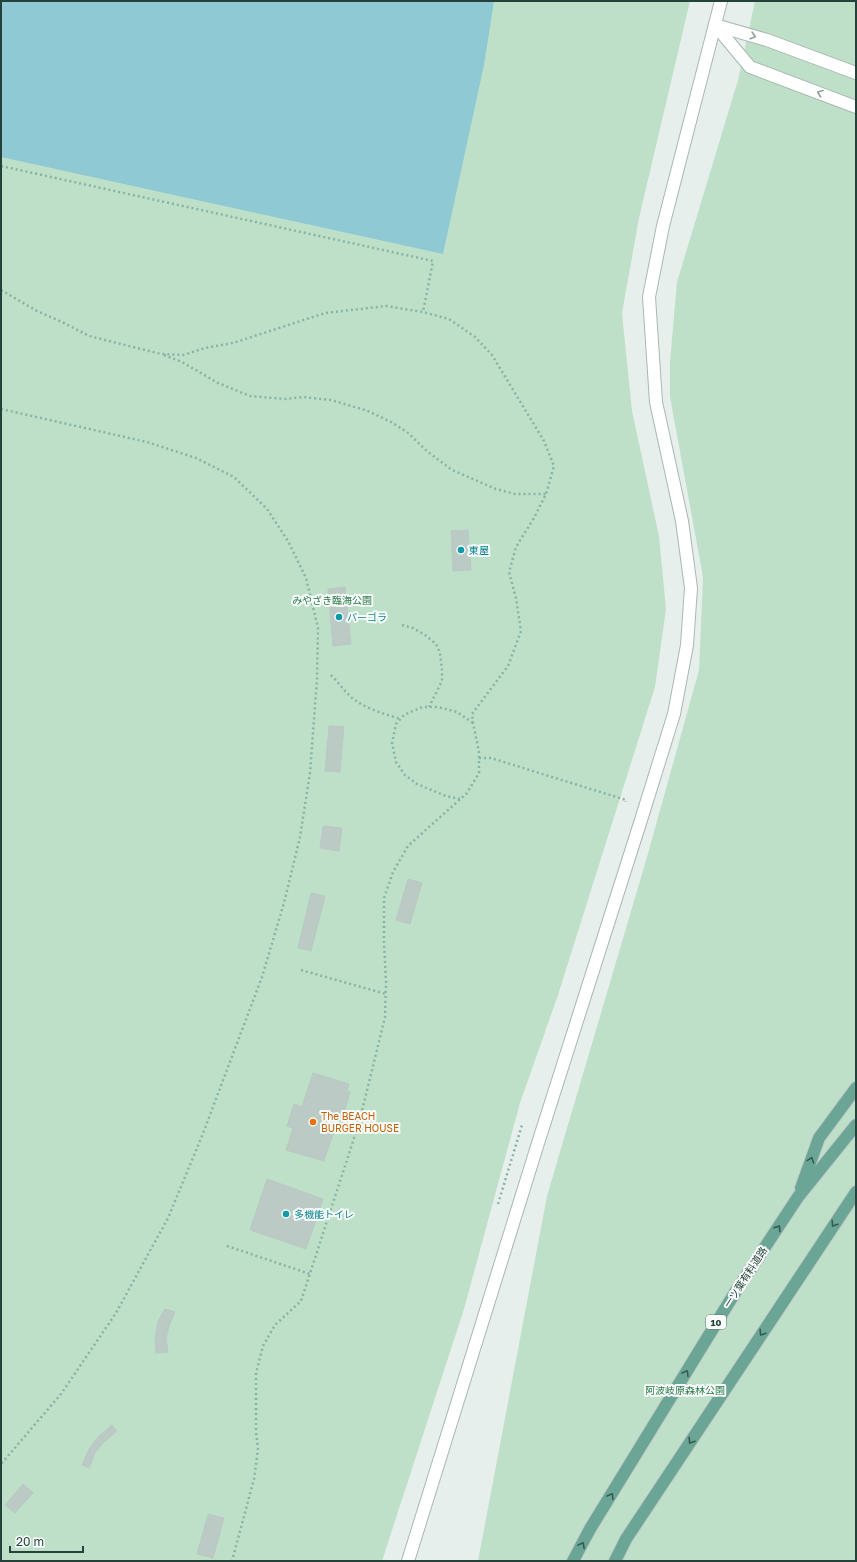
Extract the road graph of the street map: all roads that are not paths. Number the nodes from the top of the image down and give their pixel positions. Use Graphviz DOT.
graph roads {
  1 [pos="721,1"];
  2 [pos="715,25"];
  3 [pos="856,73"];
  4 [pos="856,107"];
  5 [pos="856,1088"];
  6 [pos="856,1125"];
  7 [pos="856,1192"];
  8 [pos="798,1197"];
  9 [pos="856,1197"];
  10 [pos="847,1205"];
  11 [pos="408,1561"];
  12 [pos="573,1561"];
  13 [pos="615,1561"];
  1 -- 2 [label="street"];
  2 -- 3 [label="street, one-way"];
  4 -- 2 [label="street, one-way"];
  2 -- 11 [label="street"];
  8 -- 5 [label="main road, one-way"];
  6 -- 8 [label="main road, 一ツ葉有料道路 / 10"];
  7 -- 10 [label="main road"];
  12 -- 8 [label="main road, 一ツ葉有料道路 / 10, one-way"];
  9 -- 10 [label="main road"];
  10 -- 13 [label="main road, one-way"];
}
